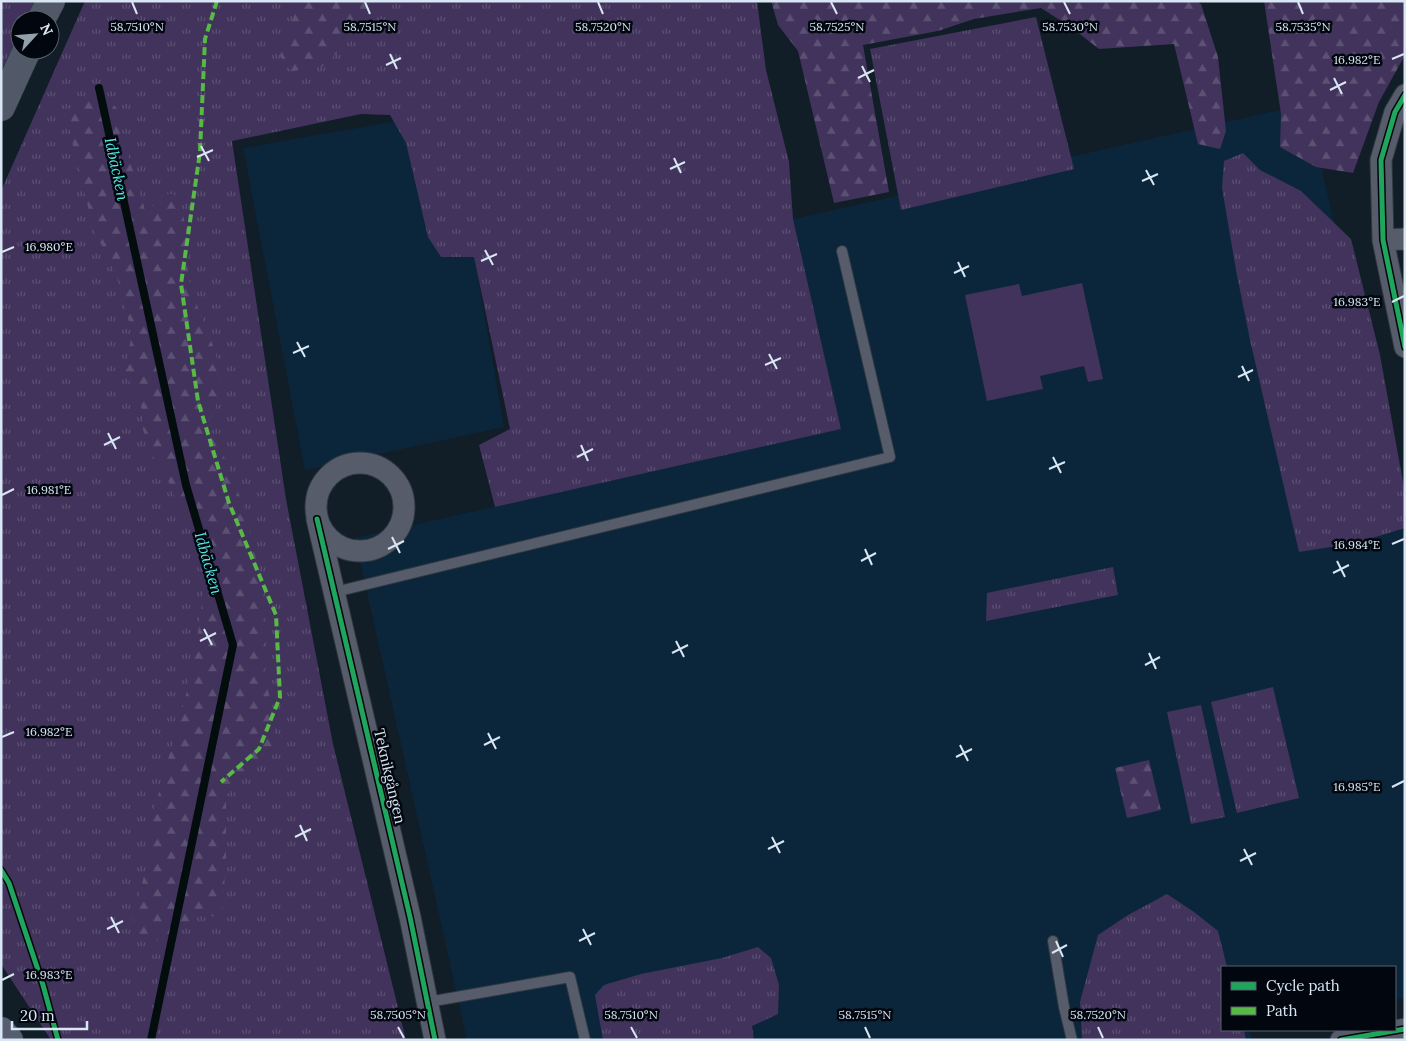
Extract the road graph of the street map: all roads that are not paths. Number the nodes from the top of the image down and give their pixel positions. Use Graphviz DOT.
graph roads {
  1 [pos="22,60"];
  2 [pos="1405,95"];
  3 [pos="1,107"];
  4 [pos="1383,240"];
  5 [pos="1405,240"];
  6 [pos="842,251"];
  7 [pos="1405,347"];
  8 [pos="317,519"];
  9 [pos="335,592"];
  10 [pos="1053,941"];
  11 [pos="428,1002"];
  12 [pos="1394,1031"];
  13 [pos="435,1040"];
  14 [pos="585,1040"];
  15 [pos="1072,1040"];
  16 [pos="1342,1040"];
  1 -- 3 [label="highway"];
  2 -- 4 [label="street"];
  4 -- 5 [label="street"];
  4 -- 7 [label="street"];
  6 -- 9 [label="lane"];
  8 -- 8 [label="street, Teknikgången"];
  8 -- 9 [label="street, Teknikgången"];
  9 -- 11 [label="street, Teknikgången"];
  10 -- 15 [label="lane"];
  11 -- 13 [label="street, Teknikgången"];
  11 -- 14 [label="lane"];
  12 -- 16 [label="street"];
}
